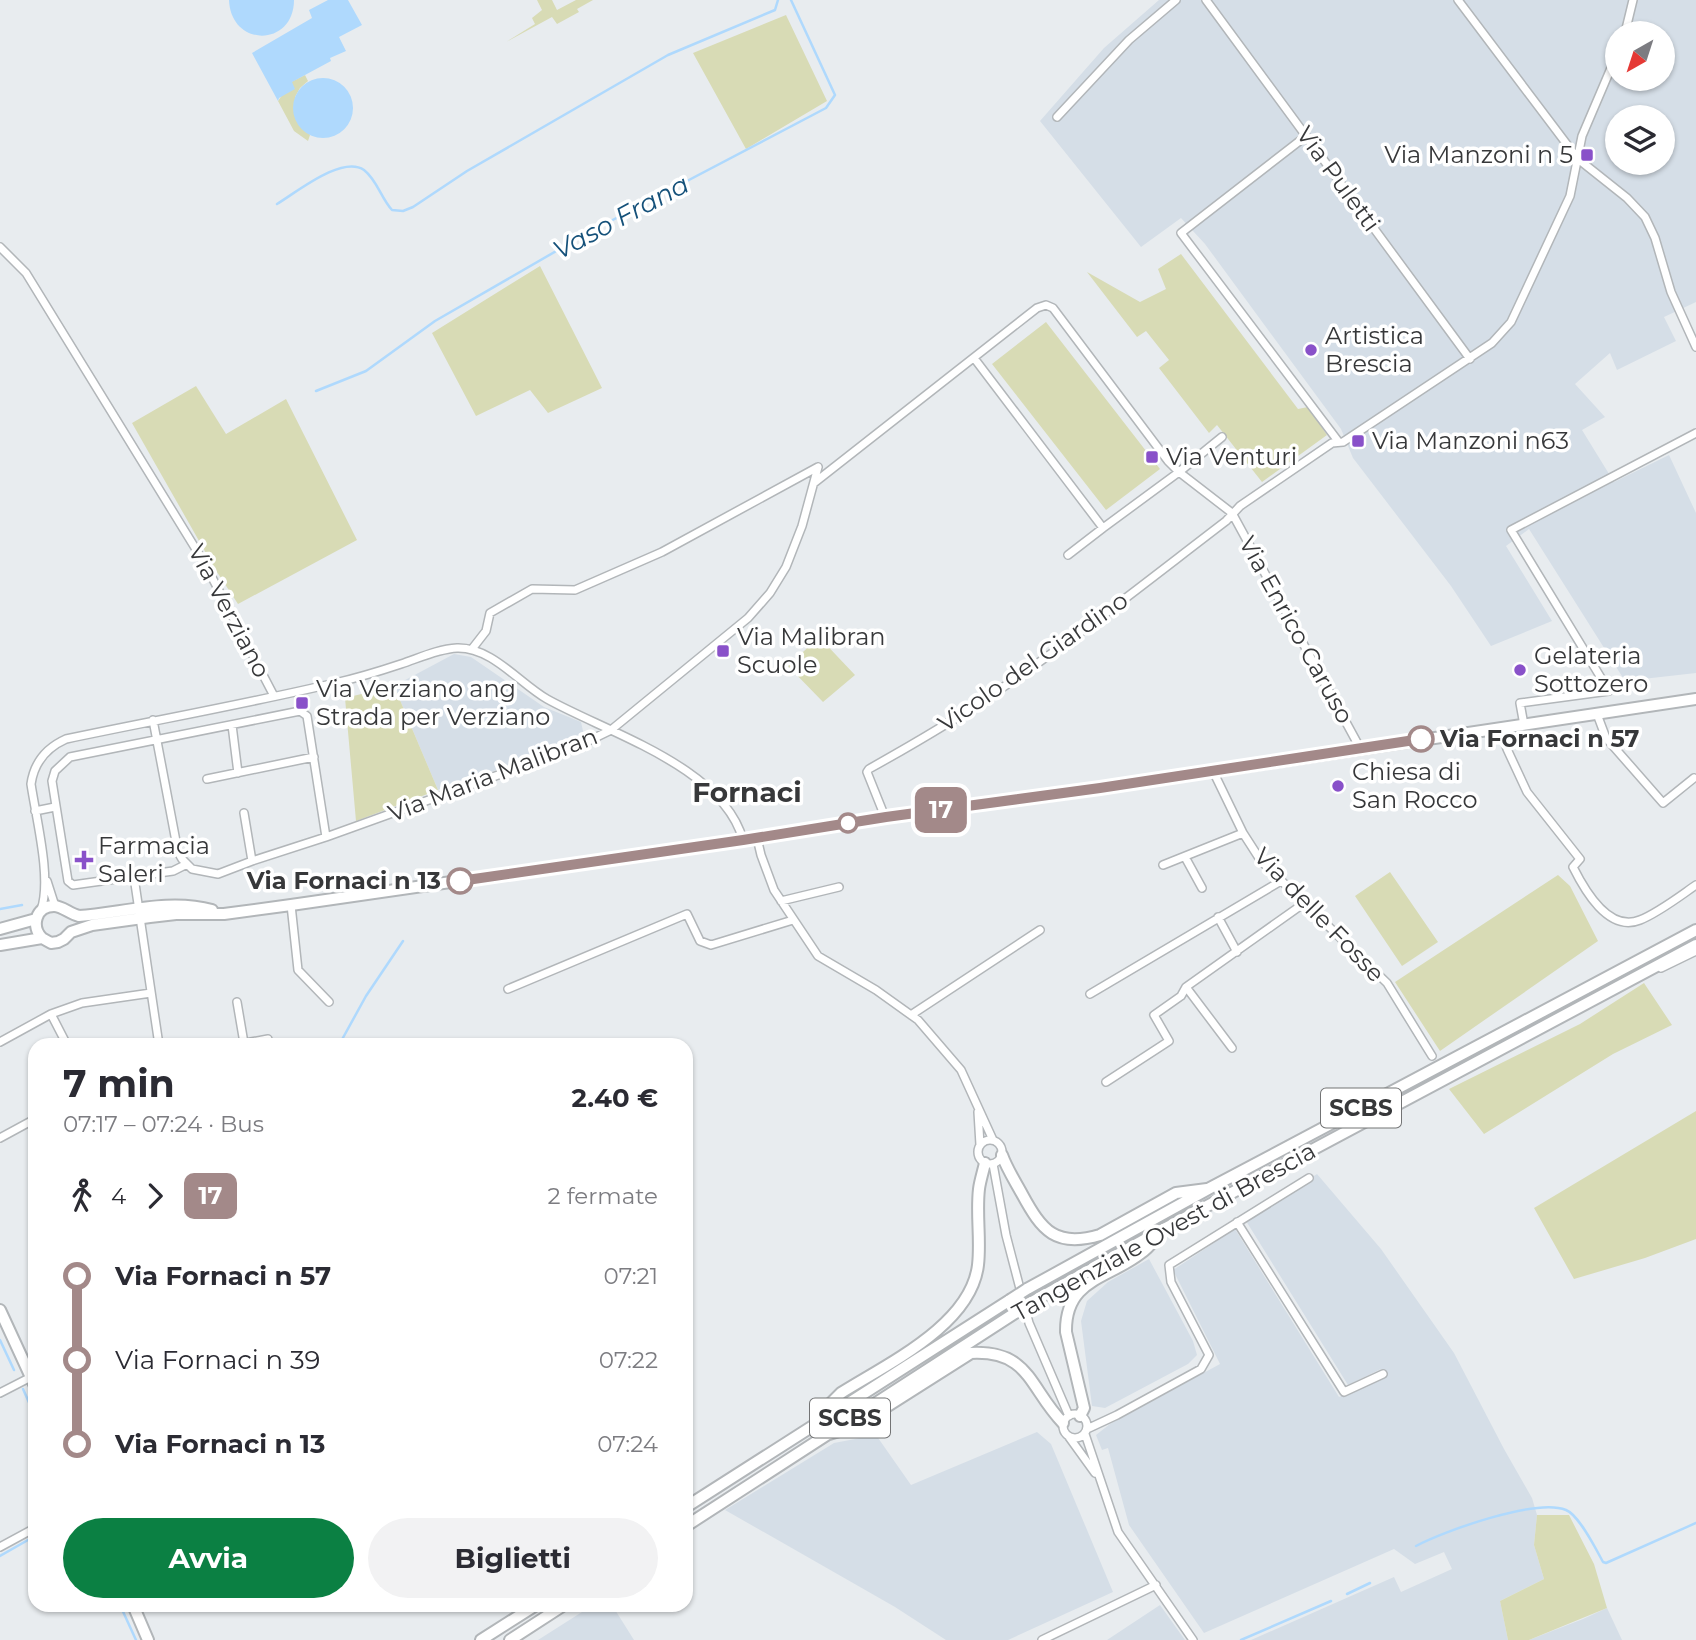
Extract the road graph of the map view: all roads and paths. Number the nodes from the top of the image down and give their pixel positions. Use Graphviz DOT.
graph roads {
  1 [pos="1177,0"];
  2 [pos="1206,0"];
  3 [pos="1458,0"];
  4 [pos="1633,0"];
  5 [pos="1628,21"];
  6 [pos="1605,83"];
  7 [pos="1057,117"];
  8 [pos="1306,136"];
  9 [pos="1578,159"];
  10 [pos="0,247"];
  11 [pos="1696,347"];
  12 [pos="974,358"];
  13 [pos="1470,359"];
  14 [pos="1696,433"];
  15 [pos="1222,437"];
  16 [pos="1338,441"];
  17 [pos="1179,472"];
  18 [pos="814,483"];
  19 [pos="1232,513"];
  20 [pos="1103,528"];
  21 [pos="1068,555"];
  22 [pos="472,649"];
  23 [pos="275,696"];
  24 [pos="1696,699"];
  25 [pos="1597,714"];
  26 [pos="153,720"];
  27 [pos="232,725"];
  28 [pos="1524,725"];
  29 [pos="1500,729"];
  30 [pos="611,730"];
  31 [pos="158,741"];
  32 [pos="1360,748"];
  33 [pos="314,757"];
  34 [pos="1213,771"];
  35 [pos="239,773"];
  36 [pos="1694,778"];
  37 [pos="207,779"];
  38 [pos="55,807"];
  39 [pos="35,811"];
  40 [pos="244,813"];
  41 [pos="886,817"];
  42 [pos="1243,834"];
  43 [pos="326,837"];
  44 [pos="757,838"];
  45 [pos="743,840"];
  46 [pos="1185,857"];
  47 [pos="251,861"];
  48 [pos="187,864"];
  49 [pos="1163,865"];
  50 [pos="44,870"];
  51 [pos="134,877"];
  52 [pos="1281,881"];
  53 [pos="1696,885"];
  54 [pos="839,887"];
  55 [pos="1202,888"];
  56 [pos="781,901"];
  57 [pos="1303,904"];
  58 [pos="291,905"];
  59 [pos="55,906"];
  60 [pos="69,913"];
  61 [pos="139,914"];
  62 [pos="38,915"];
  63 [pos="1217,917"];
  64 [pos="793,920"];
  65 [pos="0,929"];
  66 [pos="1040,930"];
  67 [pos="1696,930"];
  68 [pos="71,932"];
  69 [pos="42,939"];
  70 [pos="0,945"];
  71 [pos="1696,945"];
  72 [pos="1696,951"];
  73 [pos="1237,952"];
  74 [pos="1647,972"];
  75 [pos="1186,987"];
  76 [pos="508,989"];
  77 [pos="151,993"];
  78 [pos="1090,994"];
  79 [pos="237,1002"];
  80 [pos="329,1002"];
  81 [pos="51,1014"];
  82 [pos="911,1015"];
  83 [pos="63,1038"];
  84 [pos="158,1038"];
  85 [pos="243,1038"];
  86 [pos="0,1042"];
  87 [pos="1232,1048"];
  88 [pos="1432,1056"];
  89 [pos="1106,1082"];
  90 [pos="977,1105"];
  91 [pos="28,1123"];
  92 [pos="0,1138"];
  93 [pos="993,1140"];
  94 [pos="981,1145"];
  95 [pos="1002,1155"];
  96 [pos="989,1164"];
  97 [pos="1309,1178"];
  98 [pos="1210,1188"];
  99 [pos="1237,1222"];
  100 [pos="1164,1229"];
  101 [pos="0,1310"];
  102 [pos="28,1371"];
  103 [pos="1383,1374"];
  104 [pos="28,1384"];
  105 [pos="0,1394"];
  106 [pos="823,1418"];
  107 [pos="1078,1423"];
  108 [pos="823,1435"];
  109 [pos="1069,1437"];
  110 [pos="1100,1479"];
  111 [pos="693,1502"];
  112 [pos="693,1521"];
  113 [pos="28,1532"];
  114 [pos="0,1547"];
  115 [pos="1156,1585"];
  116 [pos="136,1612"];
  117 [pos="525,1612"];
  118 [pos="553,1612"];
  119 [pos="148,1640"];
  120 [pos="481,1640"];
  121 [pos="510,1640"];
  122 [pos="1042,1640"];
  123 [pos="1193,1640"];
  1 -- 7 [label="street"];
  2 -- 8 [label="street, Via Puletti"];
  3 -- 9 [label="street"];
  4 -- 5 [label="street"];
  6 -- 9 [label="street"];
  8 -- 13 [label="street, Via Puletti"];
  8 -- 16 [label="street"];
  9 -- 11 [label="street"];
  9 -- 13 [label="street"];
  10 -- 23 [label="street, Via Verziano"];
  12 -- 17 [label="street"];
  12 -- 18 [label="street"];
  12 -- 20 [label="street"];
  13 -- 16 [label="street"];
  14 -- 28 [label="street"];
  15 -- 17 [label="street"];
  16 -- 19 [label="street"];
  17 -- 19 [label="street"];
  17 -- 20 [label="street"];
  18 -- 22 [label="street, Via Maria Malibran"];
  18 -- 30 [label="street, Via Maria Malibran"];
  19 -- 32 [label="street, Via Enrico Caruso"];
  19 -- 41 [label="street, Vicolo del Giardino"];
  20 -- 21 [label="street"];
  22 -- 23 [label="street, Via Verziano"];
  22 -- 30 [label="street"];
  23 -- 26 [label="street"];
  24 -- 25 [label="main road"];
  25 -- 28 [label="main road"];
  25 -- 36 [label="street"];
  26 -- 31 [label="street"];
  26 -- 39 [label="street"];
  27 -- 31 [label="street"];
  27 -- 33 [label="street"];
  27 -- 35 [label="street"];
  28 -- 29 [label="main road"];
  29 -- 32 [label="main road"];
  29 -- 53 [label="street"];
  30 -- 43 [label="street, Via Maria Malibran"];
  30 -- 45 [label="street"];
  31 -- 38 [label="street"];
  31 -- 48 [label="street"];
  32 -- 34 [label="main road"];
  33 -- 35 [label="street"];
  33 -- 43 [label="street"];
  34 -- 41 [label="main road"];
  34 -- 42 [label="street, Via delle Fosse"];
  35 -- 37 [label="street"];
  38 -- 39 [label="street"];
  38 -- 51 [label="street"];
  39 -- 50 [label="street"];
  40 -- 47 [label="street"];
  41 -- 44 [label="main road"];
  42 -- 46 [label="street"];
  42 -- 52 [label="street, Via delle Fosse"];
  43 -- 47 [label="street, Via Maria Malibran"];
  44 -- 45 [label="main road"];
  44 -- 56 [label="street"];
  45 -- 58 [label="main road"];
  46 -- 49 [label="street"];
  46 -- 55 [label="street"];
  47 -- 48 [label="street, Via Maria Malibran"];
  48 -- 51 [label="street"];
  50 -- 59 [label="street"];
  50 -- 62 [label="street"];
  51 -- 61 [label="street"];
  52 -- 57 [label="street, Via delle Fosse"];
  52 -- 63 [label="street"];
  54 -- 56 [label="street"];
  56 -- 64 [label="street"];
  57 -- 73 [label="street"];
  57 -- 88 [label="street, Via delle Fosse"];
  58 -- 61 [label="main road"];
  58 -- 80 [label="street"];
  59 -- 60 [label="main road"];
  59 -- 62 [label="main road"];
  60 -- 61 [label="main road"];
  60 -- 68 [label="main road"];
  61 -- 68 [label="main road"];
  61 -- 77 [label="street"];
  62 -- 65 [label="main road"];
  62 -- 69 [label="main road"];
  63 -- 73 [label="street"];
  63 -- 78 [label="street"];
  64 -- 76 [label="street"];
  64 -- 82 [label="street"];
  66 -- 82 [label="street"];
  67 -- 98 [label="main road, Tangenziale Ovest di Brescia / SCBS"];
  68 -- 69 [label="main road"];
  69 -- 70 [label="main road"];
  71 -- 74 [label="main road, Tangenziale Ovest di Brescia / SCBS"];
  72 -- 74 [label="street"];
  73 -- 75 [label="street"];
  74 -- 100 [label="main road, Tangenziale Ovest di Brescia / SCBS"];
  75 -- 87 [label="street"];
  75 -- 89 [label="street"];
  77 -- 81 [label="street"];
  77 -- 84 [label="street"];
  79 -- 85 [label="street"];
  81 -- 83 [label="street"];
  81 -- 86 [label="street"];
  82 -- 90 [label="street"];
  90 -- 93 [label="street"];
  90 -- 94 [label="street"];
  91 -- 92 [label="street"];
  93 -- 94 [label="street"];
  93 -- 95 [label="street"];
  94 -- 96 [label="street"];
  95 -- 96 [label="street"];
  95 -- 98 [label="main road"];
  96 -- 106 [label="main road"];
  96 -- 107 [label="street"];
  97 -- 99 [label="street"];
  98 -- 106 [label="main road, Tangenziale Ovest di Brescia / SCBS, bridge"];
  99 -- 103 [label="street"];
  99 -- 107 [label="street"];
  100 -- 107 [label="main road"];
  100 -- 108 [label="main road, Tangenziale Ovest di Brescia / SCBS, bridge"];
  101 -- 102 [label="main road"];
  104 -- 105 [label="street"];
  106 -- 111 [label="main road, Tangenziale Ovest di Brescia / SCBS"];
  107 -- 108 [label="main road"];
  107 -- 109 [label="street"];
  107 -- 109 [label="street"];
  107 -- 110 [label="street"];
  108 -- 112 [label="main road, Tangenziale Ovest di Brescia / SCBS"];
  109 -- 110 [label="street"];
  110 -- 115 [label="street"];
  113 -- 114 [label="street"];
  115 -- 122 [label="street"];
  115 -- 123 [label="street"];
  116 -- 119 [label="main road"];
  117 -- 120 [label="main road"];
  118 -- 121 [label="main road"];
}
